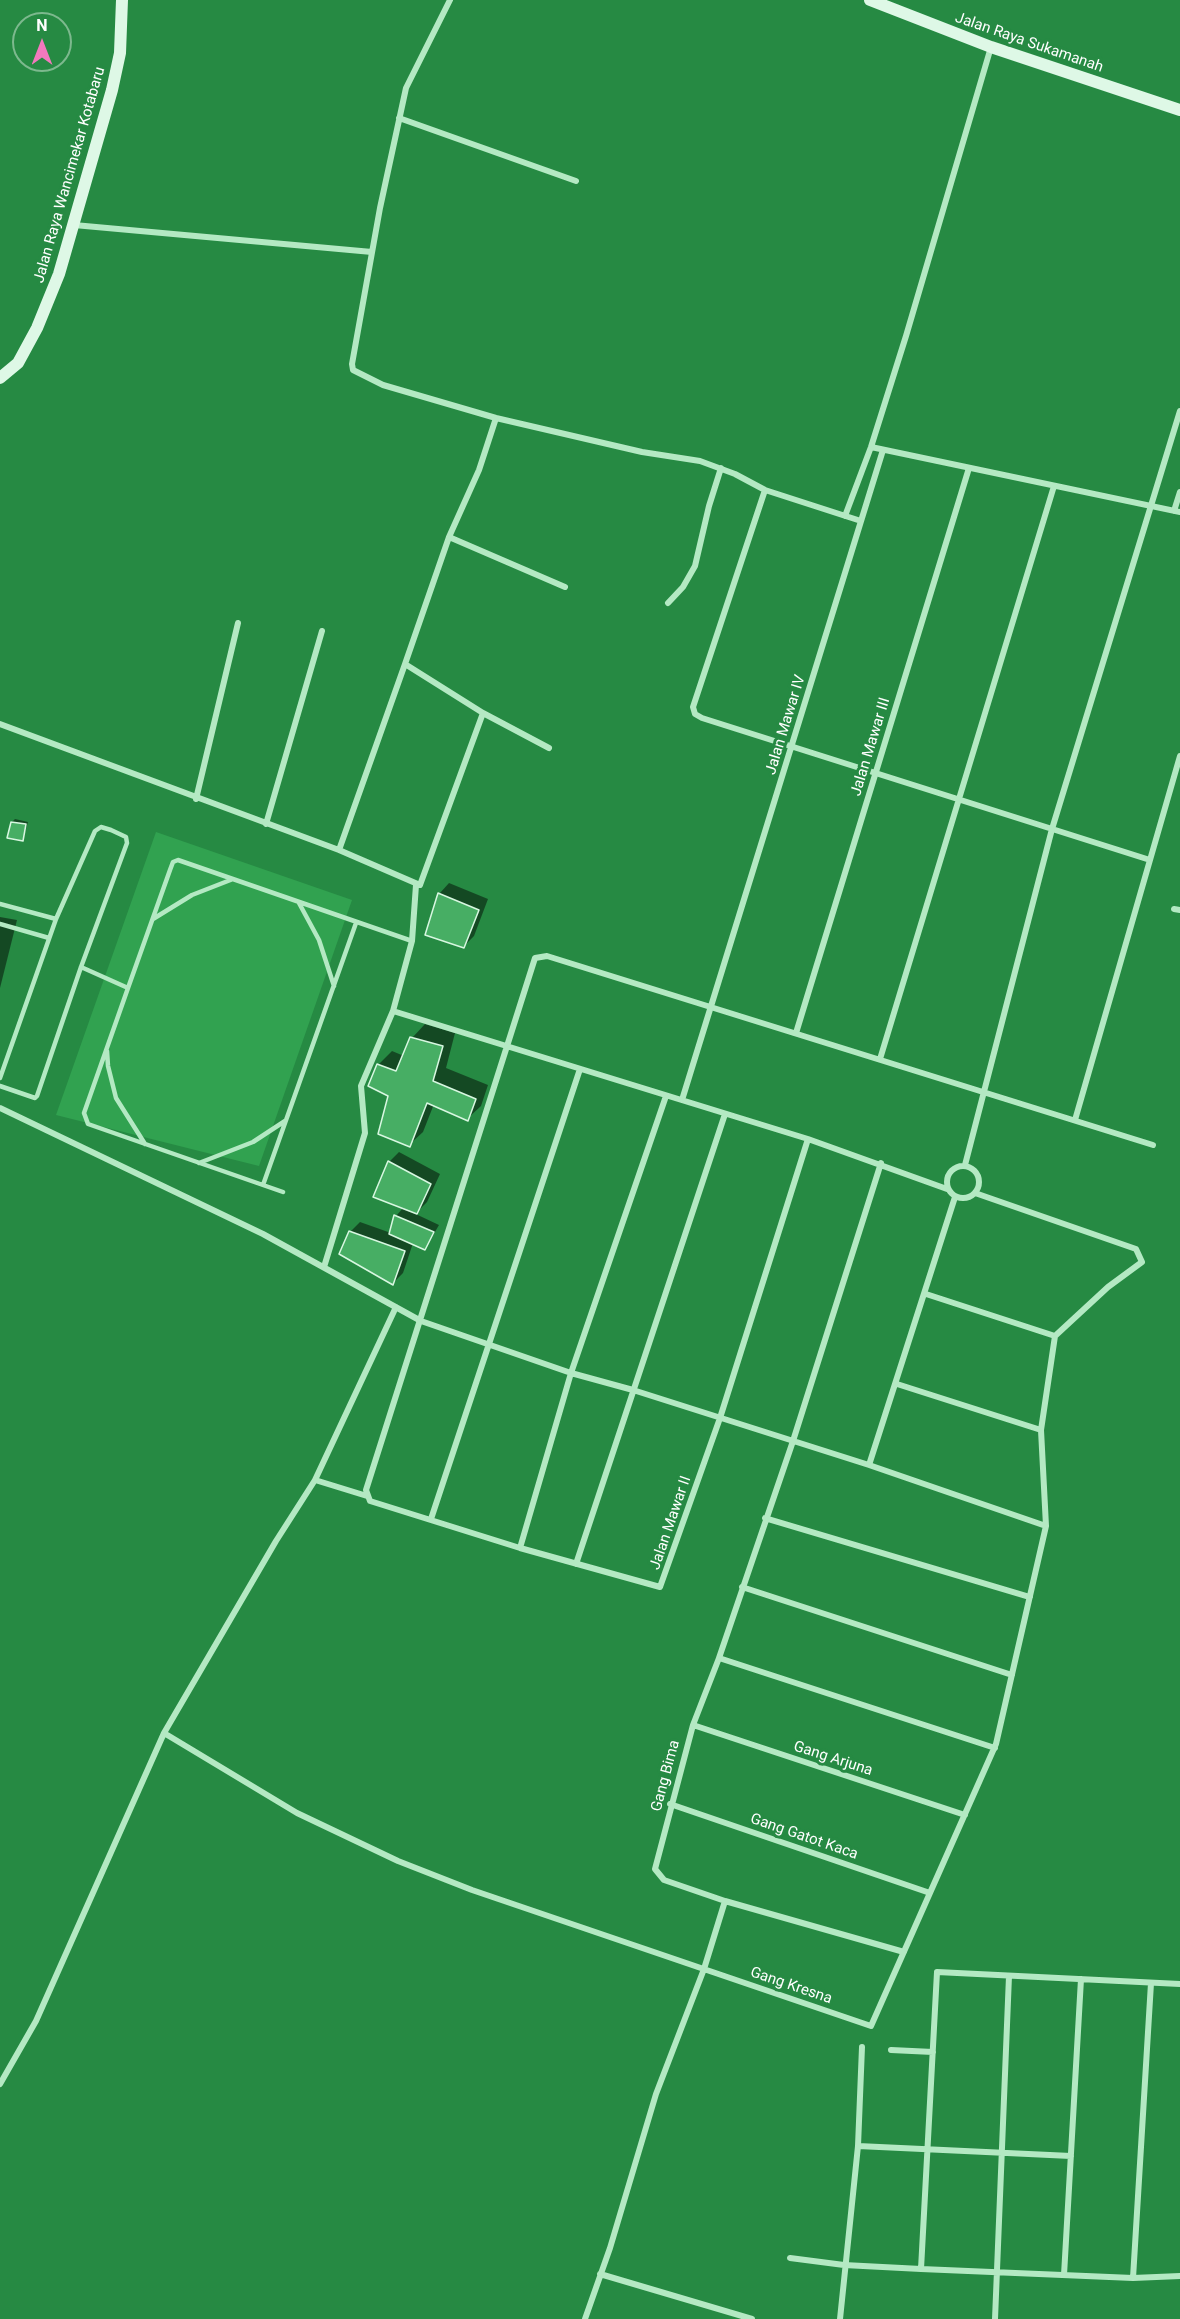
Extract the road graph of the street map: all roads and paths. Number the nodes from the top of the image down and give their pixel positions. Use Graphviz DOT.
graph roads {
  1 [pos="122,0"];
  2 [pos="450,0"];
  3 [pos="870,0"];
  4 [pos="991,47"];
  5 [pos="1180,110"];
  6 [pos="399,118"];
  7 [pos="576,181"];
  8 [pos="73,225"];
  9 [pos="372,252"];
  10 [pos="0,378"];
  11 [pos="1180,411"];
  12 [pos="495,418"];
  13 [pos="871,447"];
  14 [pos="883,450"];
  15 [pos="721,468"];
  16 [pos="969,468"];
  17 [pos="1054,486"];
  18 [pos="765,490"];
  19 [pos="1180,492"];
  20 [pos="1151,506"];
  21 [pos="1177,512"];
  22 [pos="845,516"];
  23 [pos="861,521"];
  24 [pos="449,537"];
  25 [pos="565,587"];
  26 [pos="668,603"];
  27 [pos="238,623"];
  28 [pos="322,631"];
  29 [pos="405,664"];
  30 [pos="483,713"];
  31 [pos="0,724"];
  32 [pos="792,746"];
  33 [pos="549,748"];
  34 [pos="1180,756"];
  35 [pos="876,773"];
  36 [pos="959,799"];
  37 [pos="196,800"];
  38 [pos="266,824"];
  39 [pos="1052,829"];
  40 [pos="339,850"];
  41 [pos="1150,860"];
  42 [pos="233,879"];
  43 [pos="416,885"];
  44 [pos="299,903"];
  45 [pos="0,904"];
  46 [pos="56,919"];
  47 [pos="153,919"];
  48 [pos="356,923"];
  49 [pos="0,924"];
  50 [pos="49,938"];
  51 [pos="412,941"];
  52 [pos="81,967"];
  53 [pos="334,986"];
  54 [pos="128,988"];
  55 [pos="711,1006"];
  56 [pos="393,1011"];
  57 [pos="796,1033"];
  58 [pos="507,1046"];
  59 [pos="107,1048"];
  60 [pos="880,1059"];
  61 [pos="580,1069"];
  62 [pos="0,1078"];
  63 [pos="0,1086"];
  64 [pos="984,1093"];
  65 [pos="666,1096"];
  66 [pos="682,1100"];
  67 [pos="0,1108"];
  68 [pos="725,1114"];
  69 [pos="285,1120"];
  70 [pos="1075,1120"];
  71 [pos="807,1138"];
  72 [pos="145,1144"];
  73 [pos="1153,1145"];
  74 [pos="199,1163"];
  75 [pos="881,1163"];
  76 [pos="965,1165"];
  77 [pos="263,1185"];
  78 [pos="947,1189"];
  79 [pos="284,1192"];
  80 [pos="975,1193"];
  81 [pos="955,1197"];
  82 [pos="324,1267"];
  83 [pos="926,1294"];
  84 [pos="396,1307"];
  85 [pos="421,1321"];
  86 [pos="1055,1336"];
  87 [pos="490,1343"];
  88 [pos="572,1373"];
  89 [pos="897,1383"];
  90 [pos="633,1390"];
  91 [pos="720,1418"];
  92 [pos="1041,1430"];
  93 [pos="793,1442"];
  94 [pos="869,1466"];
  95 [pos="315,1480"];
  96 [pos="367,1496"];
  97 [pos="765,1518"];
  98 [pos="431,1519"];
  99 [pos="1046,1526"];
  100 [pos="520,1548"];
  101 [pos="576,1564"];
  102 [pos="742,1587"];
  103 [pos="1030,1597"];
  104 [pos="719,1658"];
  105 [pos="1012,1675"];
  106 [pos="693,1725"];
  107 [pos="164,1734"];
  108 [pos="994,1748"];
  109 [pos="670,1804"];
  110 [pos="965,1815"];
  111 [pos="930,1893"];
  112 [pos="725,1901"];
  113 [pos="904,1952"];
  114 [pos="704,1968"];
  115 [pos="1009,1976"];
  116 [pos="1081,1979"];
  117 [pos="1150,1983"];
  118 [pos="1180,1984"];
  119 [pos="862,2047"];
  120 [pos="891,2050"];
  121 [pos="933,2052"];
  122 [pos="0,2084"];
  123 [pos="858,2146"];
  124 [pos="927,2149"];
  125 [pos="1001,2153"];
  126 [pos="1071,2156"];
  127 [pos="790,2258"];
  128 [pos="844,2265"];
  129 [pos="921,2269"];
  130 [pos="995,2272"];
  131 [pos="600,2274"];
  132 [pos="1064,2275"];
  133 [pos="1180,2276"];
  134 [pos="1133,2278"];
  135 [pos="585,2319"];
  136 [pos="752,2319"];
  137 [pos="840,2319"];
  138 [pos="995,2319"];
  1 -- 8 [label="street, Jalan Raya Wancimekar Kotabaru"];
  2 -- 6 [label="street"];
  3 -- 4 [label="street, Jalan Raya Sukamanah"];
  4 -- 5 [label="street, Jalan Raya Sukamanah"];
  4 -- 13 [label="street"];
  6 -- 7 [label="street"];
  6 -- 9 [label="street"];
  8 -- 9 [label="street"];
  8 -- 10 [label="street, Jalan Raya Wancimekar Kotabaru"];
  9 -- 12 [label="street"];
  11 -- 20 [label="street"];
  12 -- 15 [label="street"];
  12 -- 24 [label="street"];
  13 -- 14 [label="street"];
  13 -- 22 [label="street"];
  14 -- 16 [label="street"];
  14 -- 23 [label="street, Jalan Mawar IV"];
  15 -- 18 [label="street"];
  15 -- 26 [label="street"];
  16 -- 17 [label="street"];
  16 -- 35 [label="street, Jalan Mawar III"];
  17 -- 20 [label="street"];
  17 -- 36 [label="street"];
  18 -- 22 [label="street"];
  18 -- 32 [label="street"];
  19 -- 21 [label="street"];
  20 -- 21 [label="street"];
  20 -- 39 [label="street"];
  22 -- 23 [label="street"];
  23 -- 32 [label="street, Jalan Mawar IV"];
  24 -- 25 [label="street"];
  24 -- 29 [label="street"];
  27 -- 37 [label="street"];
  28 -- 38 [label="street"];
  29 -- 30 [label="street"];
  29 -- 40 [label="street"];
  30 -- 33 [label="street"];
  30 -- 43 [label="street"];
  31 -- 37 [label="street"];
  32 -- 35 [label="street"];
  32 -- 55 [label="street, Jalan Mawar IV"];
  34 -- 41 [label="street"];
  35 -- 36 [label="street"];
  35 -- 57 [label="street, Jalan Mawar III"];
  36 -- 39 [label="street"];
  36 -- 60 [label="street"];
  37 -- 38 [label="street"];
  38 -- 40 [label="street"];
  39 -- 41 [label="street"];
  39 -- 64 [label="street"];
  40 -- 43 [label="street"];
  41 -- 70 [label="street"];
  42 -- 44 [label="lane"];
  42 -- 47 [label="lane"];
  42 -- 47 [label="lane"];
  43 -- 51 [label="street"];
  44 -- 48 [label="lane"];
  44 -- 53 [label="lane"];
  45 -- 46 [label="lane"];
  46 -- 50 [label="lane"];
  46 -- 52 [label="lane"];
  47 -- 54 [label="lane"];
  48 -- 51 [label="lane"];
  48 -- 53 [label="lane"];
  49 -- 50 [label="lane"];
  50 -- 62 [label="lane"];
  51 -- 56 [label="street"];
  52 -- 54 [label="lane"];
  52 -- 63 [label="lane"];
  53 -- 69 [label="lane"];
  54 -- 59 [label="lane"];
  55 -- 57 [label="street"];
  55 -- 58 [label="street"];
  55 -- 66 [label="street, Jalan Mawar IV"];
  56 -- 58 [label="street"];
  56 -- 82 [label="street"];
  57 -- 60 [label="street"];
  58 -- 61 [label="street"];
  58 -- 85 [label="street"];
  59 -- 72 [label="lane"];
  59 -- 72 [label="lane"];
  60 -- 64 [label="street"];
  61 -- 65 [label="street"];
  61 -- 87 [label="street"];
  64 -- 70 [label="street"];
  64 -- 76 [label="street"];
  65 -- 66 [label="street"];
  65 -- 88 [label="street"];
  66 -- 68 [label="street"];
  67 -- 82 [label="street"];
  68 -- 71 [label="street"];
  68 -- 90 [label="street"];
  69 -- 74 [label="lane"];
  69 -- 77 [label="lane"];
  70 -- 73 [label="street"];
  71 -- 75 [label="street"];
  71 -- 91 [label="street"];
  72 -- 74 [label="lane"];
  74 -- 77 [label="lane"];
  75 -- 78 [label="street"];
  75 -- 93 [label="street, Gang Bima"];
  76 -- 78 [label="street"];
  76 -- 80 [label="street"];
  77 -- 79 [label="lane"];
  78 -- 81 [label="street"];
  80 -- 81 [label="street"];
  80 -- 86 [label="street"];
  81 -- 83 [label="street"];
  82 -- 84 [label="street"];
  83 -- 86 [label="street"];
  83 -- 89 [label="street"];
  84 -- 85 [label="street"];
  84 -- 95 [label="street"];
  85 -- 87 [label="street"];
  85 -- 96 [label="street"];
  86 -- 92 [label="street"];
  87 -- 88 [label="street"];
  87 -- 98 [label="street"];
  88 -- 90 [label="street"];
  88 -- 100 [label="street"];
  89 -- 92 [label="street"];
  89 -- 94 [label="street"];
  90 -- 91 [label="street"];
  90 -- 101 [label="street"];
  91 -- 93 [label="street"];
  91 -- 101 [label="street, Jalan Mawar II"];
  92 -- 99 [label="street"];
  93 -- 94 [label="street"];
  93 -- 97 [label="street, Gang Bima"];
  94 -- 99 [label="street"];
  95 -- 96 [label="street"];
  95 -- 107 [label="street"];
  96 -- 98 [label="street"];
  97 -- 102 [label="street, Gang Bima"];
  97 -- 103 [label="street"];
  98 -- 100 [label="street"];
  99 -- 103 [label="street"];
  100 -- 101 [label="street"];
  102 -- 104 [label="street, Gang Bima"];
  102 -- 105 [label="street"];
  103 -- 105 [label="street"];
  104 -- 106 [label="street, Gang Bima"];
  104 -- 108 [label="street"];
  105 -- 108 [label="street"];
  106 -- 109 [label="street, Gang Bima"];
  106 -- 110 [label="street, Gang Arjuna"];
  107 -- 114 [label="street, Gang Kresna"];
  107 -- 122 [label="street"];
  108 -- 110 [label="street"];
  109 -- 111 [label="street, Gang Gatot Kaca"];
  109 -- 112 [label="street, Gang Bima"];
  110 -- 111 [label="street"];
  111 -- 113 [label="street"];
  112 -- 113 [label="street, Gang Bima"];
  112 -- 114 [label="street"];
  113 -- 114 [label="street, Gang Kresna"];
  114 -- 131 [label="street"];
  115 -- 116 [label="street"];
  115 -- 121 [label="street"];
  115 -- 125 [label="street"];
  116 -- 117 [label="street"];
  116 -- 126 [label="street"];
  117 -- 118 [label="street"];
  117 -- 134 [label="street"];
  119 -- 123 [label="street"];
  120 -- 121 [label="street"];
  121 -- 124 [label="street"];
  123 -- 124 [label="street"];
  123 -- 128 [label="street"];
  124 -- 125 [label="street"];
  124 -- 129 [label="street"];
  125 -- 126 [label="street"];
  125 -- 130 [label="street"];
  126 -- 132 [label="street"];
  127 -- 128 [label="street"];
  128 -- 129 [label="street"];
  128 -- 137 [label="street"];
  129 -- 130 [label="street"];
  130 -- 132 [label="street"];
  130 -- 138 [label="street"];
  131 -- 135 [label="street"];
  131 -- 136 [label="street"];
  132 -- 134 [label="street"];
  133 -- 134 [label="street"];
}
